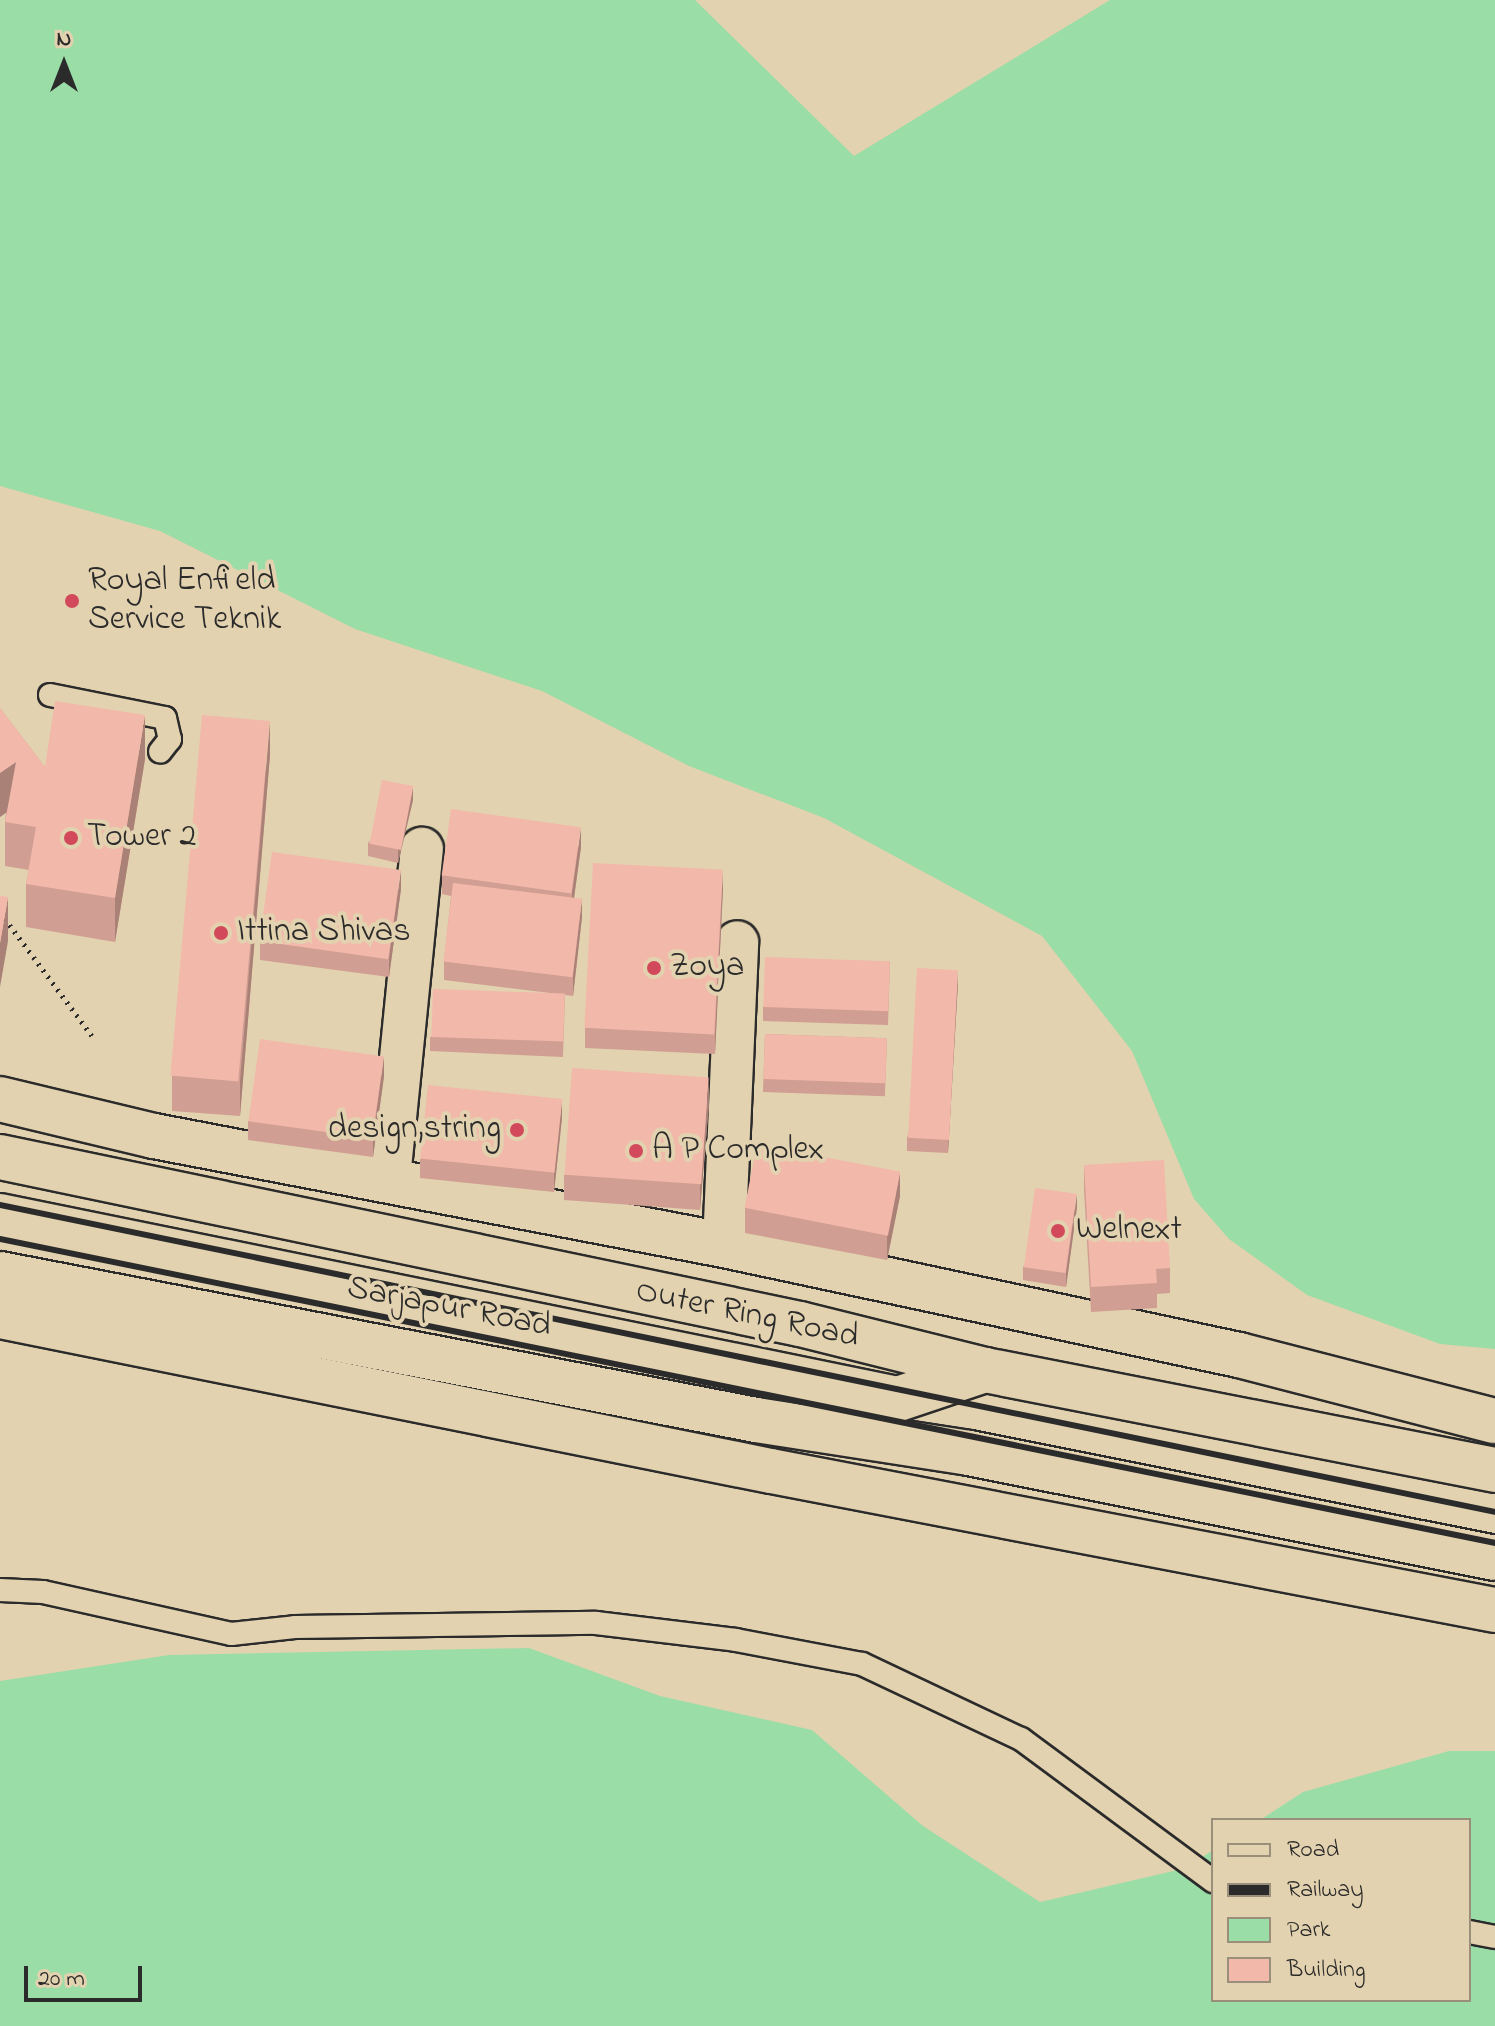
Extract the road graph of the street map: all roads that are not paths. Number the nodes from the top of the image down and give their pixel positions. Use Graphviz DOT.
graph roads {
  1 [pos="50,695"];
  2 [pos="160,752"];
  3 [pos="422,849"];
  4 [pos="737,942"];
  5 [pos="0,1099"];
  6 [pos="0,1157"];
  7 [pos="389,1178"];
  8 [pos="0,1216"];
  9 [pos="724,1245"];
  10 [pos="0,1274"];
  11 [pos="0,1316"];
  12 [pos="985,1370"];
  13 [pos="1495,1421"];
  14 [pos="1495,1470"];
  15 [pos="1495,1558"];
  16 [pos="0,1590"];
  17 [pos="1495,1610"];
  18 [pos="1211,1880"];
  19 [pos="1471,1932"];
  20 [pos="1495,1937"];
  1 -- 2 [label="lane"];
  3 -- 7 [label="street"];
  4 -- 9 [label="street"];
  5 -- 7 [label="main road"];
  6 -- 12 [label="main road, Outer Ring Road"];
  7 -- 9 [label="main road"];
  8 -- 12 [label="main road, Sarjapur Road"];
  9 -- 13 [label="main road"];
  10 -- 15 [label="main road"];
  11 -- 17 [label="main road"];
  12 -- 14 [label="main road, Outer Ring Road"];
  16 -- 18 [label="lane"];
  19 -- 20 [label="lane"];
}
